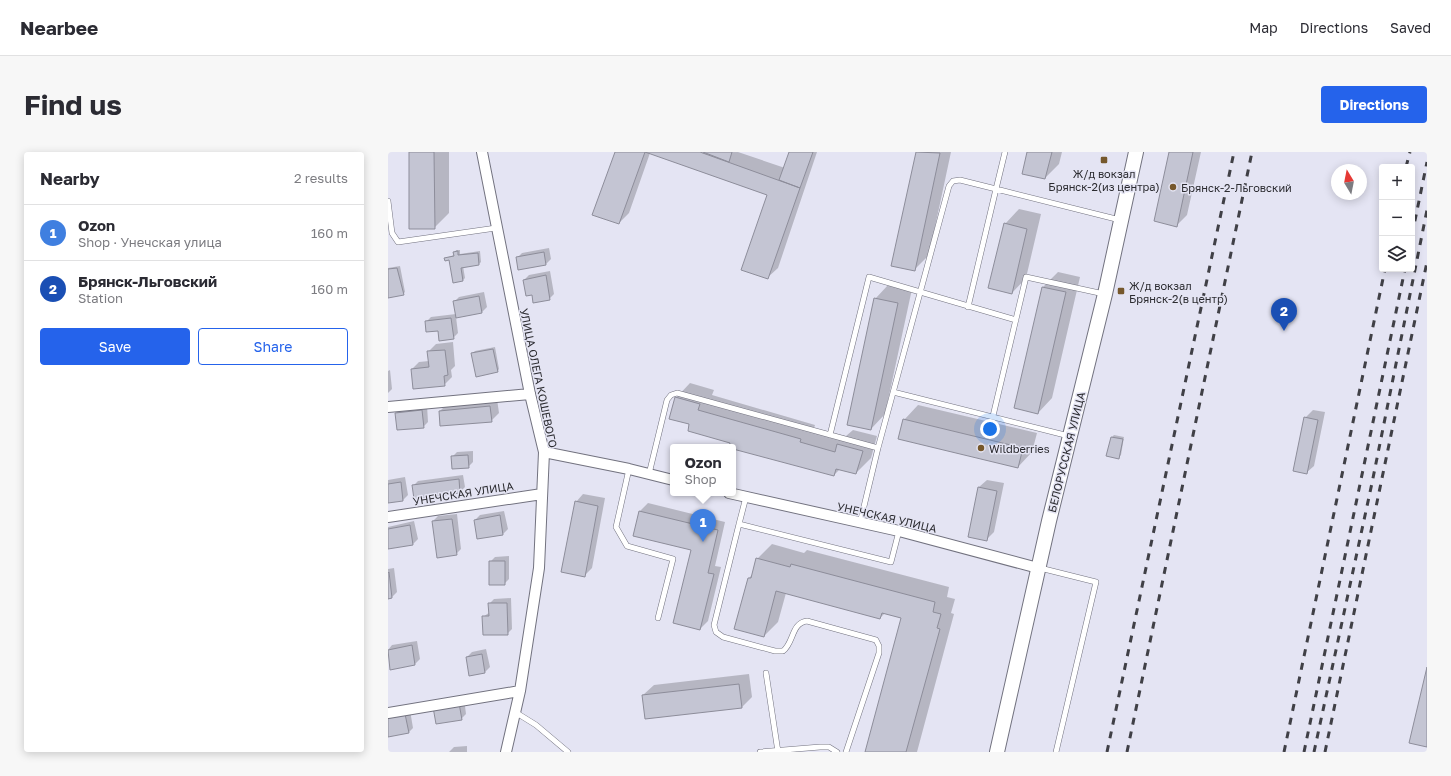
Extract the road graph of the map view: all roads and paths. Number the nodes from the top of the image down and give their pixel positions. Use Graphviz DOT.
graph roads {
  1 [pos="482,152"];
  2 [pos="1005,152"];
  3 [pos="1136,152"];
  4 [pos="996,189"];
  5 [pos="388,202"];
  6 [pos="1121,220"];
  7 [pos="496,228"];
  8 [pos="920,292"];
  9 [pos="1105,294"];
  10 [pos="968,307"];
  11 [pos="1016,320"];
  12 [pos="893,392"];
  13 [pos="530,394"];
  14 [pos="388,407"];
  15 [pos="993,416"];
  16 [pos="830,435"];
  17 [pos="1070,436"];
  18 [pos="878,448"];
  19 [pos="544,452"];
  20 [pos="629,469"];
  21 [pos="649,474"];
  22 [pos="670,479"];
  23 [pos="542,494"];
  24 [pos="736,495"];
  25 [pos="746,497"];
  26 [pos="388,517"];
  27 [pos="860,523"];
  28 [pos="739,524"];
  29 [pos="899,531"];
  30 [pos="1038,568"];
  31 [pos="658,618"];
  32 [pos="766,673"];
  33 [pos="520,691"];
  34 [pos="514,711"];
  35 [pos="388,713"];
  36 [pos="778,751"];
  37 [pos="506,752"];
  38 [pos="568,752"];
  39 [pos="760,752"];
  40 [pos="837,752"];
  41 [pos="846,752"];
  42 [pos="997,752"];
  43 [pos="1056,752"];
  1 -- 7 [label="street, УЛИЦА ОЛЕГА КОШЕВОГО"];
  2 -- 4 [label="lane"];
  3 -- 6 [label="main road, БЕЛОРУССКАЯ УЛИЦА"];
  4 -- 6 [label="lane"];
  4 -- 8 [label="lane"];
  4 -- 10 [label="lane"];
  5 -- 7 [label="lane"];
  6 -- 9 [label="main road, БЕЛОРУССКАЯ УЛИЦА"];
  7 -- 13 [label="street, УЛИЦА ОЛЕГА КОШЕВОГО"];
  8 -- 10 [label="lane"];
  8 -- 12 [label="lane"];
  8 -- 16 [label="lane"];
  9 -- 11 [label="lane"];
  9 -- 17 [label="main road, БЕЛОРУССКАЯ УЛИЦА"];
  10 -- 11 [label="lane"];
  11 -- 15 [label="lane"];
  12 -- 15 [label="lane"];
  12 -- 18 [label="lane"];
  13 -- 14 [label="street"];
  13 -- 19 [label="street, УЛИЦА ОЛЕГА КОШЕВОГО"];
  15 -- 17 [label="lane"];
  16 -- 18 [label="lane"];
  16 -- 21 [label="lane"];
  17 -- 30 [label="main road, БЕЛОРУССКАЯ УЛИЦА"];
  18 -- 27 [label="lane"];
  19 -- 20 [label="street"];
  19 -- 23 [label="street, УЛИЦА ОЛЕГА КОШЕВОГО"];
  20 -- 21 [label="street"];
  20 -- 31 [label="lane"];
  21 -- 22 [label="street"];
  23 -- 26 [label="street, УНЕЧСКАЯ УЛИЦА"];
  23 -- 33 [label="street, УЛИЦА ОЛЕГА КОШЕВОГО"];
  24 -- 25 [label="street, УНЕЧСКАЯ УЛИЦА"];
  25 -- 27 [label="street, УНЕЧСКАЯ УЛИЦА"];
  25 -- 28 [label="lane"];
  27 -- 29 [label="street, УНЕЧСКАЯ УЛИЦА"];
  28 -- 29 [label="lane"];
  28 -- 41 [label="lane"];
  29 -- 30 [label="street, УНЕЧСКАЯ УЛИЦА"];
  30 -- 42 [label="main road, БЕЛОРУССКАЯ УЛИЦА"];
  30 -- 43 [label="lane"];
  32 -- 36 [label="lane"];
  33 -- 34 [label="street, УЛИЦА ОЛЕГА КОШЕВОГО"];
  33 -- 35 [label="street"];
  34 -- 37 [label="street, УЛИЦА ОЛЕГА КОШЕВОГО"];
  34 -- 38 [label="lane"];
  36 -- 39 [label="lane"];
  36 -- 40 [label="lane"];
}
